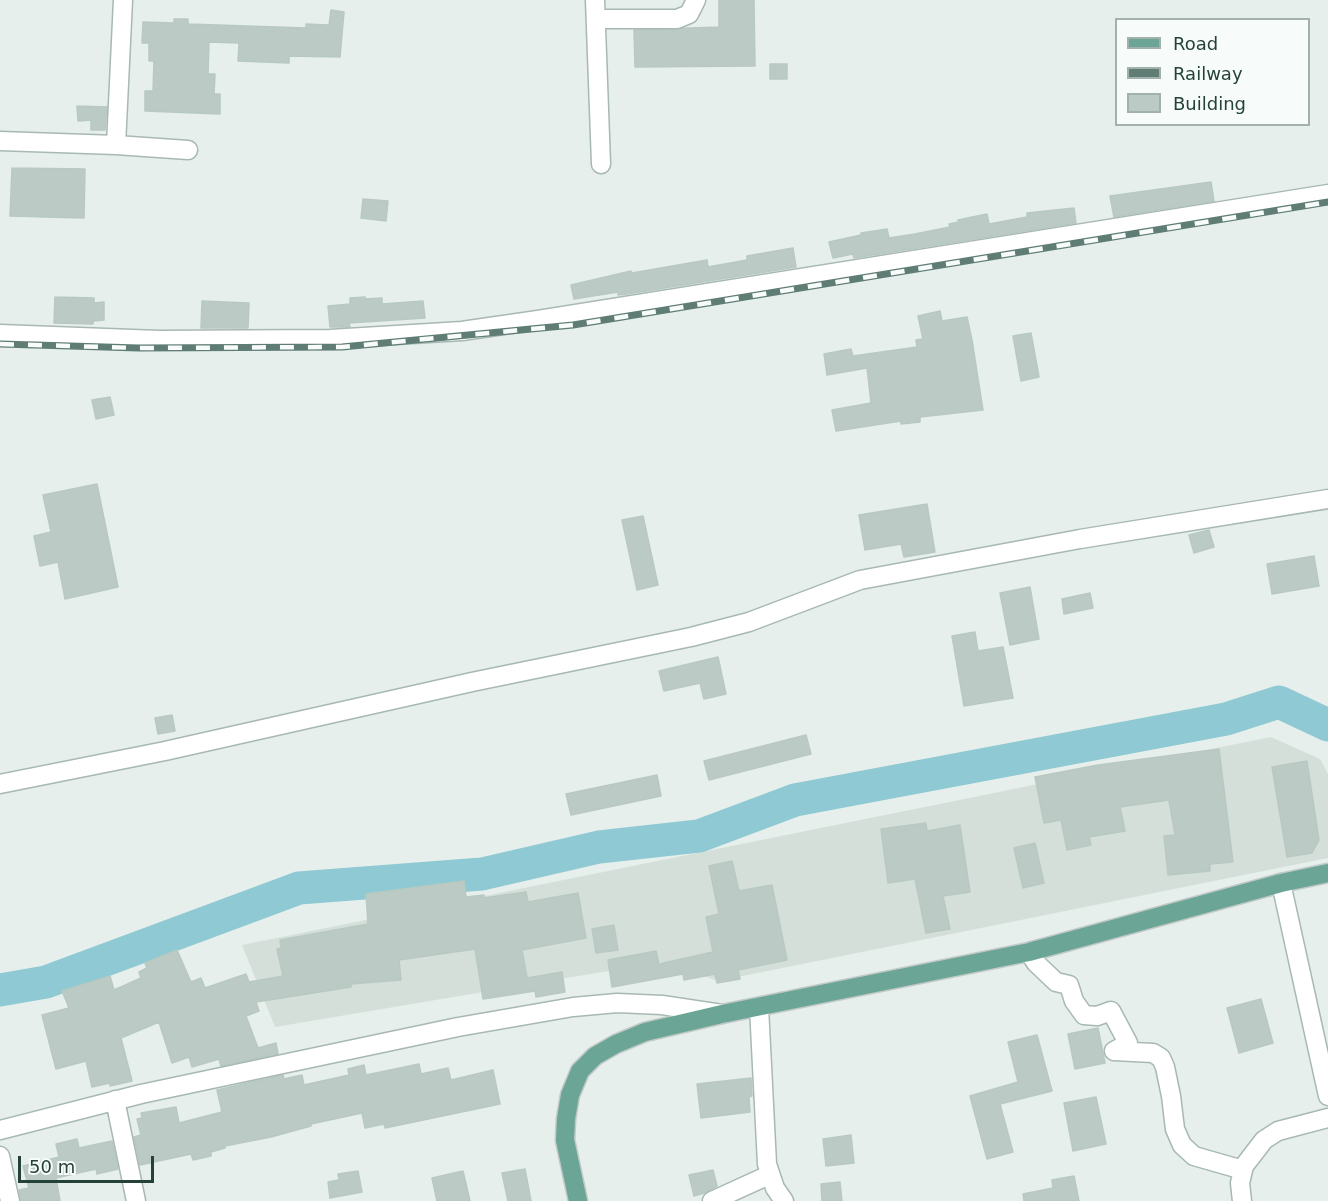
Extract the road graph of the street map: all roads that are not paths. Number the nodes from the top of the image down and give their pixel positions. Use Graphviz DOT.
graph roads {
  1 [pos="123,0"];
  2 [pos="595,0"];
  3 [pos="696,0"];
  4 [pos="597,19"];
  5 [pos="0,141"];
  6 [pos="116,145"];
  7 [pos="188,150"];
  8 [pos="601,164"];
  9 [pos="1328,194"];
  10 [pos="0,334"];
  11 [pos="1328,499"];
  12 [pos="0,784"];
  13 [pos="1328,873"];
  14 [pos="1281,883"];
  15 [pos="1029,952"];
  16 [pos="759,1007"];
  17 [pos="722,1014"];
  18 [pos="1328,1096"];
  19 [pos="115,1101"];
  20 [pos="1328,1118"];
  21 [pos="0,1130"];
  22 [pos="0,1156"];
  23 [pos="1243,1170"];
  24 [pos="769,1175"];
  25 [pos="10,1201"];
  26 [pos="136,1201"];
  27 [pos="578,1201"];
  28 [pos="712,1201"];
  29 [pos="784,1201"];
  30 [pos="1242,1201"];
  1 -- 6 [label="street"];
  2 -- 4 [label="street"];
  3 -- 4 [label="street"];
  4 -- 8 [label="street"];
  5 -- 6 [label="street"];
  6 -- 7 [label="street"];
  9 -- 10 [label="street"];
  11 -- 12 [label="street"];
  13 -- 14 [label="main road"];
  14 -- 15 [label="main road"];
  14 -- 18 [label="street"];
  15 -- 16 [label="main road"];
  15 -- 23 [label="street"];
  16 -- 17 [label="main road"];
  16 -- 24 [label="street"];
  17 -- 19 [label="street"];
  17 -- 27 [label="main road"];
  19 -- 21 [label="street"];
  19 -- 26 [label="street"];
  20 -- 23 [label="street"];
  22 -- 25 [label="street"];
  23 -- 30 [label="street"];
  24 -- 28 [label="street"];
  24 -- 29 [label="street"];
}
